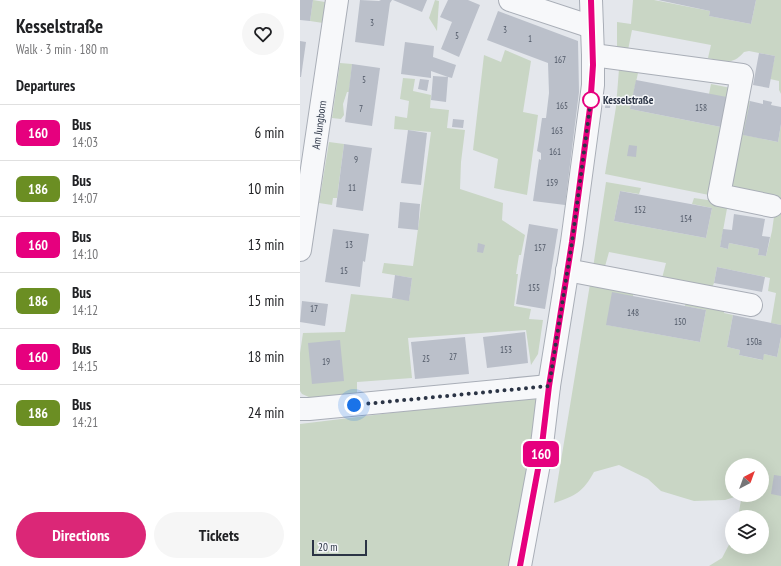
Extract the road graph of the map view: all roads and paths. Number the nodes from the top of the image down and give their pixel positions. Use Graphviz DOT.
graph roads {
  1 [pos="337,0"];
  2 [pos="510,0"];
  3 [pos="591,0"];
  4 [pos="592,28"];
  5 [pos="593,55"];
  6 [pos="772,206"];
  7 [pos="300,250"];
  8 [pos="567,270"];
  9 [pos="751,305"];
  10 [pos="549,386"];
  11 [pos="300,409"];
  12 [pos="520,566"];
  1 -- 7 [label="street, Am Jungborn"];
  2 -- 4 [label="street"];
  3 -- 4 [label="street"];
  4 -- 5 [label="street"];
  5 -- 6 [label="street"];
  5 -- 8 [label="street"];
  8 -- 9 [label="street"];
  8 -- 10 [label="street"];
  10 -- 11 [label="street"];
  10 -- 12 [label="street"];
}
